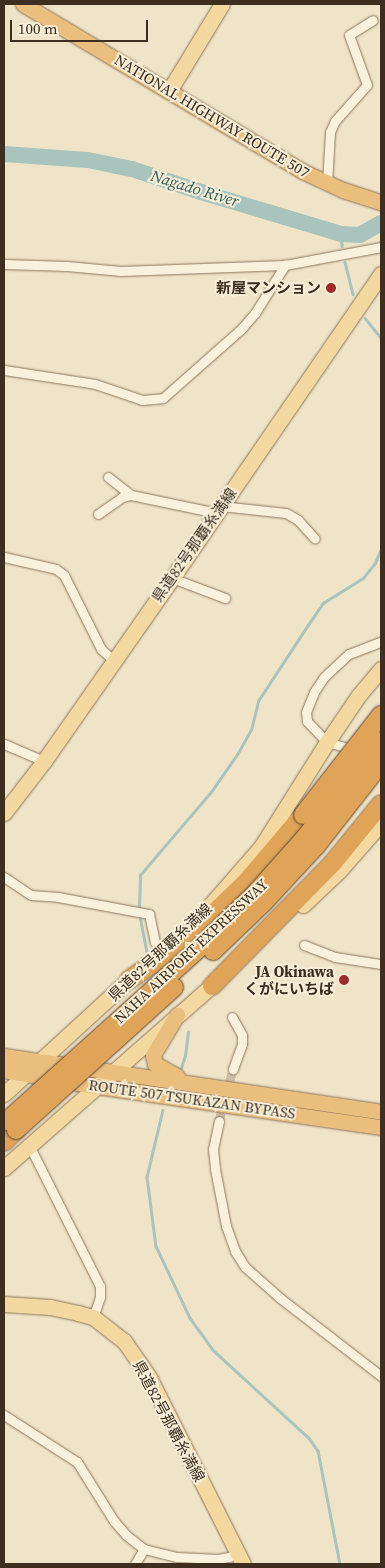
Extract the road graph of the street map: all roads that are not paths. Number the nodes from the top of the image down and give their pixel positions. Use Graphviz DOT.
graph roads {
  1 [pos="23,4"];
  2 [pos="222,4"];
  3 [pos="373,20"];
  4 [pos="169,91"];
  5 [pos="327,183"];
  6 [pos="381,202"];
  7 [pos="381,247"];
  8 [pos="4,264"];
  9 [pos="285,265"];
  10 [pos="381,274"];
  11 [pos="4,370"];
  12 [pos="108,477"];
  13 [pos="131,495"];
  14 [pos="219,509"];
  15 [pos="98,514"];
  16 [pos="315,539"];
  17 [pos="4,557"];
  18 [pos="172,578"];
  19 [pos="225,598"];
  20 [pos="381,642"];
  21 [pos="114,661"];
  22 [pos="381,669"];
  23 [pos="381,715"];
  24 [pos="381,741"];
  25 [pos="327,742"];
  26 [pos="4,744"];
  27 [pos="44,761"];
  28 [pos="381,763"];
  29 [pos="381,768"];
  30 [pos="381,804"];
  31 [pos="4,814"];
  32 [pos="381,823"];
  33 [pos="4,877"];
  34 [pos="304,945"];
  35 [pos="163,949"];
  36 [pos="381,964"];
  37 [pos="128,980"];
  38 [pos="212,986"];
  39 [pos="177,1015"];
  40 [pos="232,1016"];
  41 [pos="4,1056"];
  42 [pos="40,1061"];
  43 [pos="234,1069"];
  44 [pos="4,1070"];
  45 [pos="112,1071"];
  46 [pos="26,1074"];
  47 [pos="68,1075"];
  48 [pos="195,1083"];
  49 [pos="96,1086"];
  50 [pos="4,1094"];
  51 [pos="381,1112"];
  52 [pos="218,1121"];
  53 [pos="4,1124"];
  54 [pos="381,1127"];
  55 [pos="4,1142"];
  56 [pos="29,1144"];
  57 [pos="4,1168"];
  58 [pos="4,1304"];
  59 [pos="93,1317"];
  60 [pos="381,1376"];
  61 [pos="4,1415"];
  62 [pos="144,1549"];
  63 [pos="241,1560"];
  64 [pos="135,1564"];
  1 -- 4 [label="highway, NATIONAL HIGHWAY ROUTE 507"];
  2 -- 4 [label="main road"];
  3 -- 5 [label="street"];
  4 -- 5 [label="highway, NATIONAL HIGHWAY ROUTE 507"];
  5 -- 6 [label="highway, NATIONAL HIGHWAY ROUTE 507"];
  7 -- 9 [label="street"];
  8 -- 9 [label="street"];
  9 -- 11 [label="street"];
  10 -- 14 [label="main road, 県道82号那覇糸満線"];
  12 -- 13 [label="street"];
  13 -- 14 [label="street"];
  13 -- 15 [label="street"];
  14 -- 16 [label="street"];
  14 -- 18 [label="main road, 県道82号那覇糸満線"];
  17 -- 21 [label="street"];
  18 -- 19 [label="street"];
  18 -- 21 [label="main road, 県道82号那覇糸満線"];
  20 -- 25 [label="street"];
  21 -- 27 [label="main road, 県道82号那覇糸満線"];
  22 -- 25 [label="main road, 県道82号那覇糸満線"];
  23 -- 37 [label="highway, bridge"];
  24 -- 47 [label="highway, NAHA AIRPORT EXPRESSWAY, bridge"];
  25 -- 29 [label="street"];
  25 -- 35 [label="main road, 県道82号那覇糸満線"];
  26 -- 27 [label="street"];
  27 -- 31 [label="main road, 県道82号那覇糸満線"];
  28 -- 47 [label="highway, NAHA AIRPORT EXPRESSWAY, bridge"];
  30 -- 38 [label="highway"];
  32 -- 38 [label="main road"];
  33 -- 35 [label="street"];
  34 -- 36 [label="street"];
  35 -- 37 [label="main road, 県道82号那覇糸満線"];
  37 -- 42 [label="main road, 県道82号那覇糸満線"];
  38 -- 39 [label="main road"];
  39 -- 45 [label="main road"];
  39 -- 48 [label="highway"];
  40 -- 43 [label="street"];
  41 -- 42 [label="highway, ROUTE 507 TSUKAZAN BYPASS"];
  42 -- 45 [label="highway, ROUTE 507 TSUKAZAN BYPASS"];
  42 -- 46 [label="main road, 県道82号那覇糸満線"];
  44 -- 46 [label="highway, ROUTE 507 TSUKAZAN BYPASS"];
  45 -- 48 [label="highway, ROUTE 507 TSUKAZAN BYPASS"];
  45 -- 49 [label="main road"];
  46 -- 49 [label="highway, ROUTE 507 TSUKAZAN BYPASS"];
  46 -- 50 [label="main road, 県道82号那覇糸満線"];
  47 -- 53 [label="highway, NAHA AIRPORT EXPRESSWAY, bridge"];
  47 -- 55 [label="highway, NAHA AIRPORT EXPRESSWAY, bridge"];
  48 -- 51 [label="highway, ROUTE 507 TSUKAZAN BYPASS"];
  49 -- 54 [label="highway, ROUTE 507 TSUKAZAN BYPASS"];
  49 -- 56 [label="main road"];
  52 -- 60 [label="street"];
  56 -- 57 [label="main road"];
  56 -- 59 [label="street"];
  58 -- 59 [label="main road, 県道82号那覇糸満線"];
  59 -- 63 [label="main road, 県道82号那覇糸満線"];
  61 -- 62 [label="street"];
  62 -- 63 [label="street"];
  62 -- 64 [label="street"];
}
